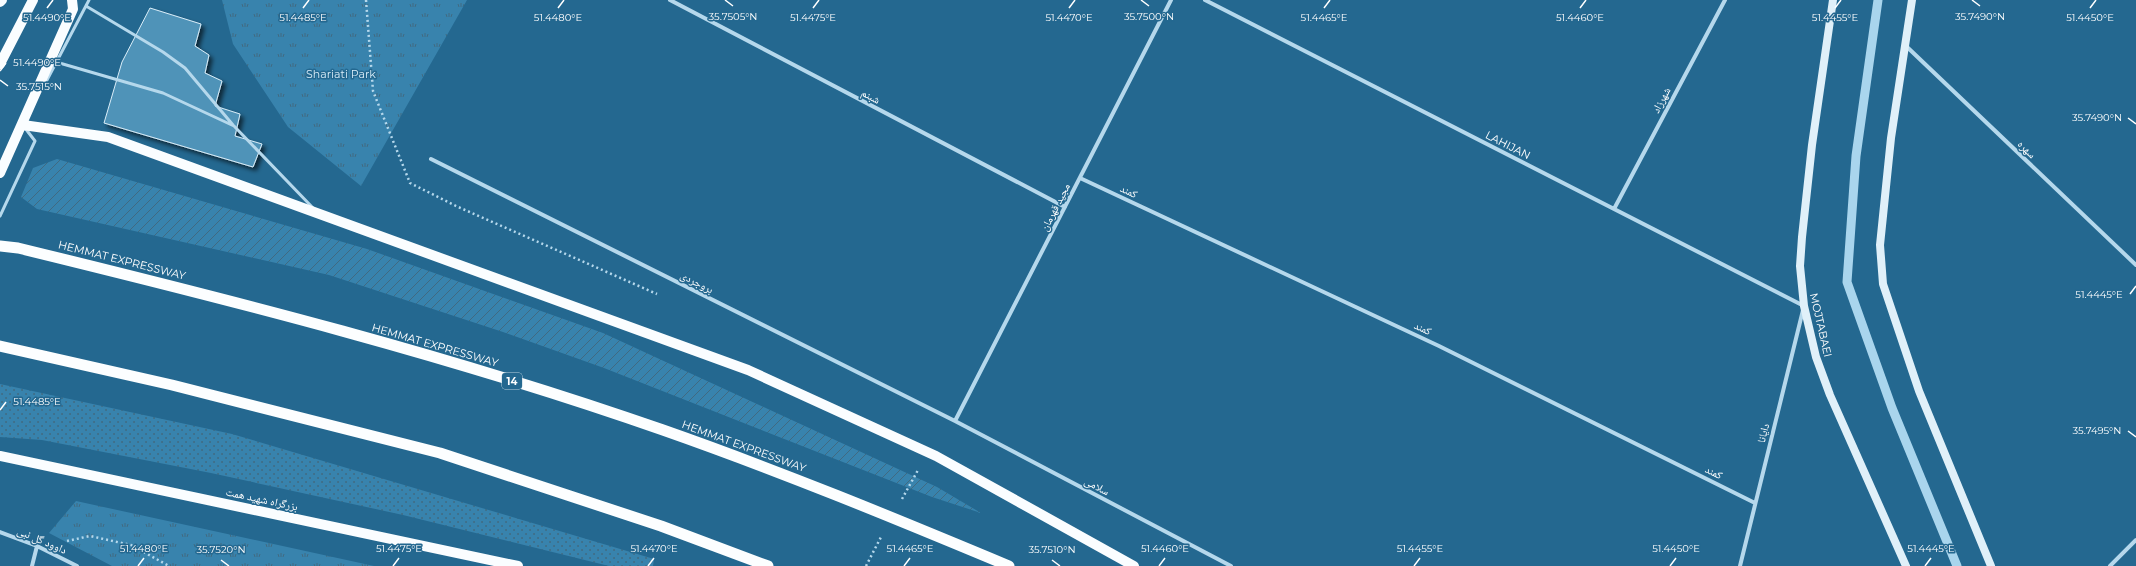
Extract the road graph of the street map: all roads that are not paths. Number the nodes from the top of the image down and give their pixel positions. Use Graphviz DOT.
graph roads {
  1 [pos="32,0"];
  2 [pos="72,0"];
  3 [pos="89,0"];
  4 [pos="670,0"];
  5 [pos="1172,0"];
  6 [pos="1205,0"];
  7 [pos="1725,0"];
  8 [pos="1833,0"];
  9 [pos="1912,0"];
  10 [pos="86,6"];
  11 [pos="1905,45"];
  12 [pos="56,62"];
  13 [pos="0,64"];
  14 [pos="23,125"];
  15 [pos="234,126"];
  16 [pos="431,159"];
  17 [pos="0,173"];
  18 [pos="1080,178"];
  19 [pos="1065,207"];
  20 [pos="1614,209"];
  21 [pos="320,215"];
  22 [pos="0,216"];
  23 [pos="0,246"];
  24 [pos="2136,265"];
  25 [pos="1804,306"];
  26 [pos="0,346"];
  27 [pos="955,421"];
  28 [pos="0,456"];
  29 [pos="1755,503"];
  30 [pos="0,532"];
  31 [pos="2136,540"];
  32 [pos="37,546"];
  33 [pos="32,566"];
  34 [pos="77,566"];
  35 [pos="518,566"];
  36 [pos="768,566"];
  37 [pos="1008,566"];
  38 [pos="1134,566"];
  39 [pos="1231,566"];
  40 [pos="1740,566"];
  41 [pos="1906,566"];
  42 [pos="1991,566"];
  43 [pos="2110,566"];
  1 -- 13 [label="main road"];
  2 -- 14 [label="main road"];
  3 -- 10 [label="lane"];
  4 -- 19 [label="street, شبنم"];
  5 -- 18 [label="street, مجید قهرمان"];
  6 -- 20 [label="street, LAHIJAN"];
  7 -- 20 [label="street, شهرزاد"];
  8 -- 25 [label="main road, MOJTABAEI"];
  9 -- 11 [label="main road"];
  10 -- 12 [label="lane"];
  10 -- 15 [label="lane"];
  11 -- 24 [label="street, سهره"];
  11 -- 42 [label="main road"];
  12 -- 14 [label="lane"];
  12 -- 15 [label="lane"];
  14 -- 17 [label="main road"];
  14 -- 21 [label="main road"];
  14 -- 22 [label="lane"];
  15 -- 21 [label="lane"];
  16 -- 27 [label="street, بروجردی"];
  18 -- 19 [label="street, مجید قهرمان"];
  18 -- 29 [label="street, کمند"];
  19 -- 27 [label="street, مجید قهرمان"];
  20 -- 25 [label="street, LAHIJAN"];
  21 -- 38 [label="main road"];
  23 -- 37 [label="highway, HEMMAT EXPRESSWAY / 14"];
  25 -- 29 [label="street, دایانا"];
  25 -- 41 [label="main road, MOJTABAEI"];
  26 -- 36 [label="highway"];
  27 -- 39 [label="street, سلامی"];
  28 -- 35 [label="main road, بزرگراه شهید همت"];
  29 -- 40 [label="street, دایانا"];
  30 -- 32 [label="street, داوود گل نبی"];
  31 -- 43 [label="street"];
  32 -- 33 [label="street"];
  32 -- 34 [label="street, داوود گل نبی"];
}
